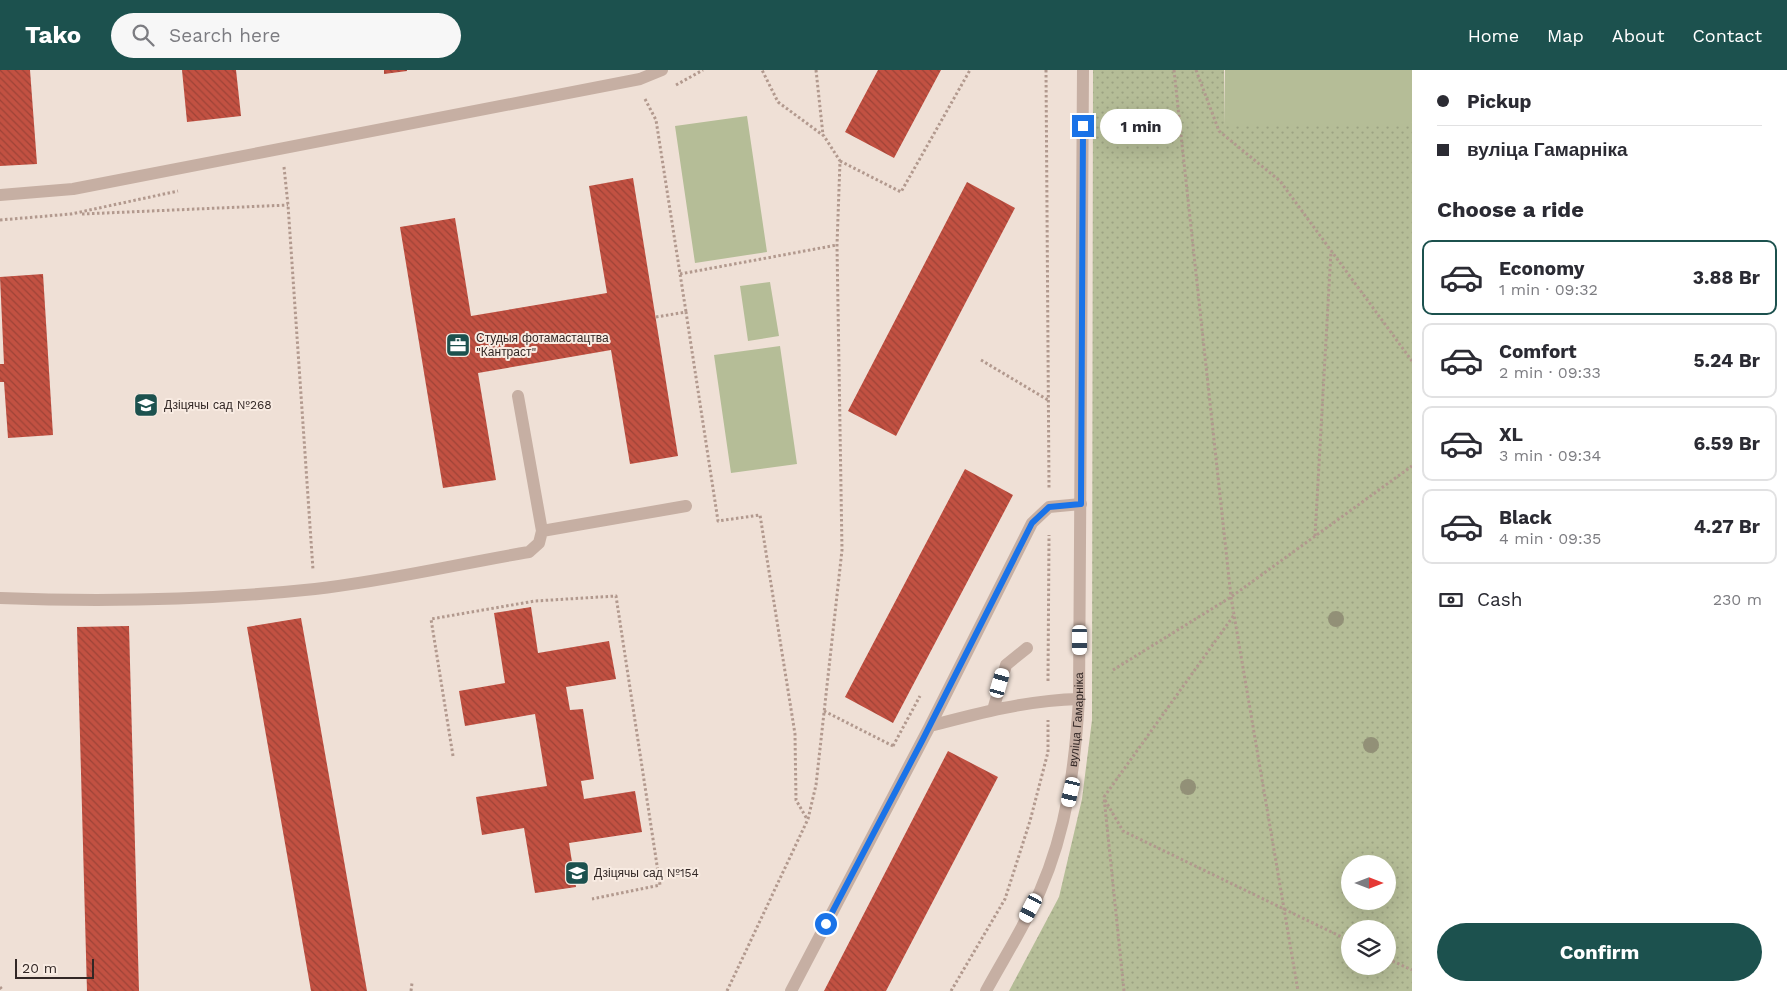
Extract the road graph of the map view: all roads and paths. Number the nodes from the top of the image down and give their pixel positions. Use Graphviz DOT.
graph roads {
  1 [pos="662,70"];
  2 [pos="762,70"];
  3 [pos="816,70"];
  4 [pos="970,70"];
  5 [pos="1083,70"];
  6 [pos="1174,70"];
  7 [pos="1196,70"];
  8 [pos="636,100"];
  9 [pos="824,136"];
  10 [pos="281,149"];
  11 [pos="840,161"];
  12 [pos="293,166"];
  13 [pos="284,168"];
  14 [pos="274,170"];
  15 [pos="187,189"];
  16 [pos="0,194"];
  17 [pos="288,205"];
  18 [pos="71,214"];
  19 [pos="0,220"];
  20 [pos="837,246"];
  21 [pos="1331,250"];
  22 [pos="680,274"];
  23 [pos="686,312"];
  24 [pos="656,317"];
  25 [pos="981,360"];
  26 [pos="1412,360"];
  27 [pos="518,396"];
  28 [pos="1048,400"];
  29 [pos="1412,466"];
  30 [pos="1081,504"];
  31 [pos="686,506"];
  32 [pos="542,531"];
  33 [pos="1315,536"];
  34 [pos="314,589"];
  35 [pos="1231,597"];
  36 [pos="0,598"];
  37 [pos="1234,615"];
  38 [pos="1027,648"];
  39 [pos="1113,670"];
  40 [pos="1079,699"];
  41 [pos="993,710"];
  42 [pos="824,711"];
  43 [pos="930,726"];
  44 [pos="893,746"];
  45 [pos="453,756"];
  46 [pos="1104,797"];
  47 [pos="808,820"];
  48 [pos="592,899"];
  49 [pos="1284,909"];
  50 [pos="1341,937"];
  51 [pos="1396,963"];
  52 [pos="1412,970"];
  53 [pos="412,983"];
  54 [pos="0,986"];
  55 [pos="3,991"];
  56 [pos="412,991"];
  57 [pos="727,991"];
  58 [pos="791,991"];
  59 [pos="986,991"];
  60 [pos="1124,991"];
  61 [pos="1298,991"];
  1 -- 10 [label="street"];
  2 -- 9 [label="path"];
  3 -- 9 [label="path"];
  4 -- 11 [label="path"];
  5 -- 30 [label="street, вуліца Гамарніка"];
  6 -- 35 [label="path"];
  7 -- 21 [label="path"];
  8 -- 22 [label="path"];
  9 -- 11 [label="path"];
  10 -- 13 [label="path"];
  10 -- 16 [label="street"];
  11 -- 20 [label="path"];
  12 -- 13 [label="path"];
  13 -- 14 [label="path"];
  13 -- 17 [label="path"];
  15 -- 18 [label="path"];
  17 -- 18 [label="path"];
  17 -- 34 [label="path"];
  18 -- 19 [label="path"];
  20 -- 22 [label="path"];
  20 -- 42 [label="path"];
  21 -- 26 [label="path"];
  21 -- 33 [label="path"];
  22 -- 23 [label="path"];
  23 -- 24 [label="path"];
  23 -- 47 [label="path"];
  25 -- 28 [label="path"];
  27 -- 32 [label="street"];
  29 -- 33 [label="path"];
  30 -- 40 [label="street, вуліца Гамарніка"];
  30 -- 43 [label="street"];
  31 -- 32 [label="street"];
  32 -- 34 [label="street"];
  33 -- 35 [label="path"];
  34 -- 36 [label="street"];
  35 -- 37 [label="path"];
  35 -- 39 [label="path"];
  37 -- 46 [label="path"];
  37 -- 49 [label="path"];
  38 -- 41 [label="street"];
  40 -- 41 [label="street"];
  40 -- 59 [label="street, вуліца Гамарніка"];
  41 -- 43 [label="street"];
  42 -- 44 [label="path"];
  42 -- 47 [label="path"];
  43 -- 58 [label="street"];
  45 -- 48 [label="path"];
  46 -- 49 [label="path"];
  46 -- 60 [label="path"];
  47 -- 57 [label="path"];
  49 -- 50 [label="path"];
  49 -- 61 [label="path"];
  51 -- 52 [label="path"];
  53 -- 56 [label="path"];
  54 -- 55 [label="path"];
}
